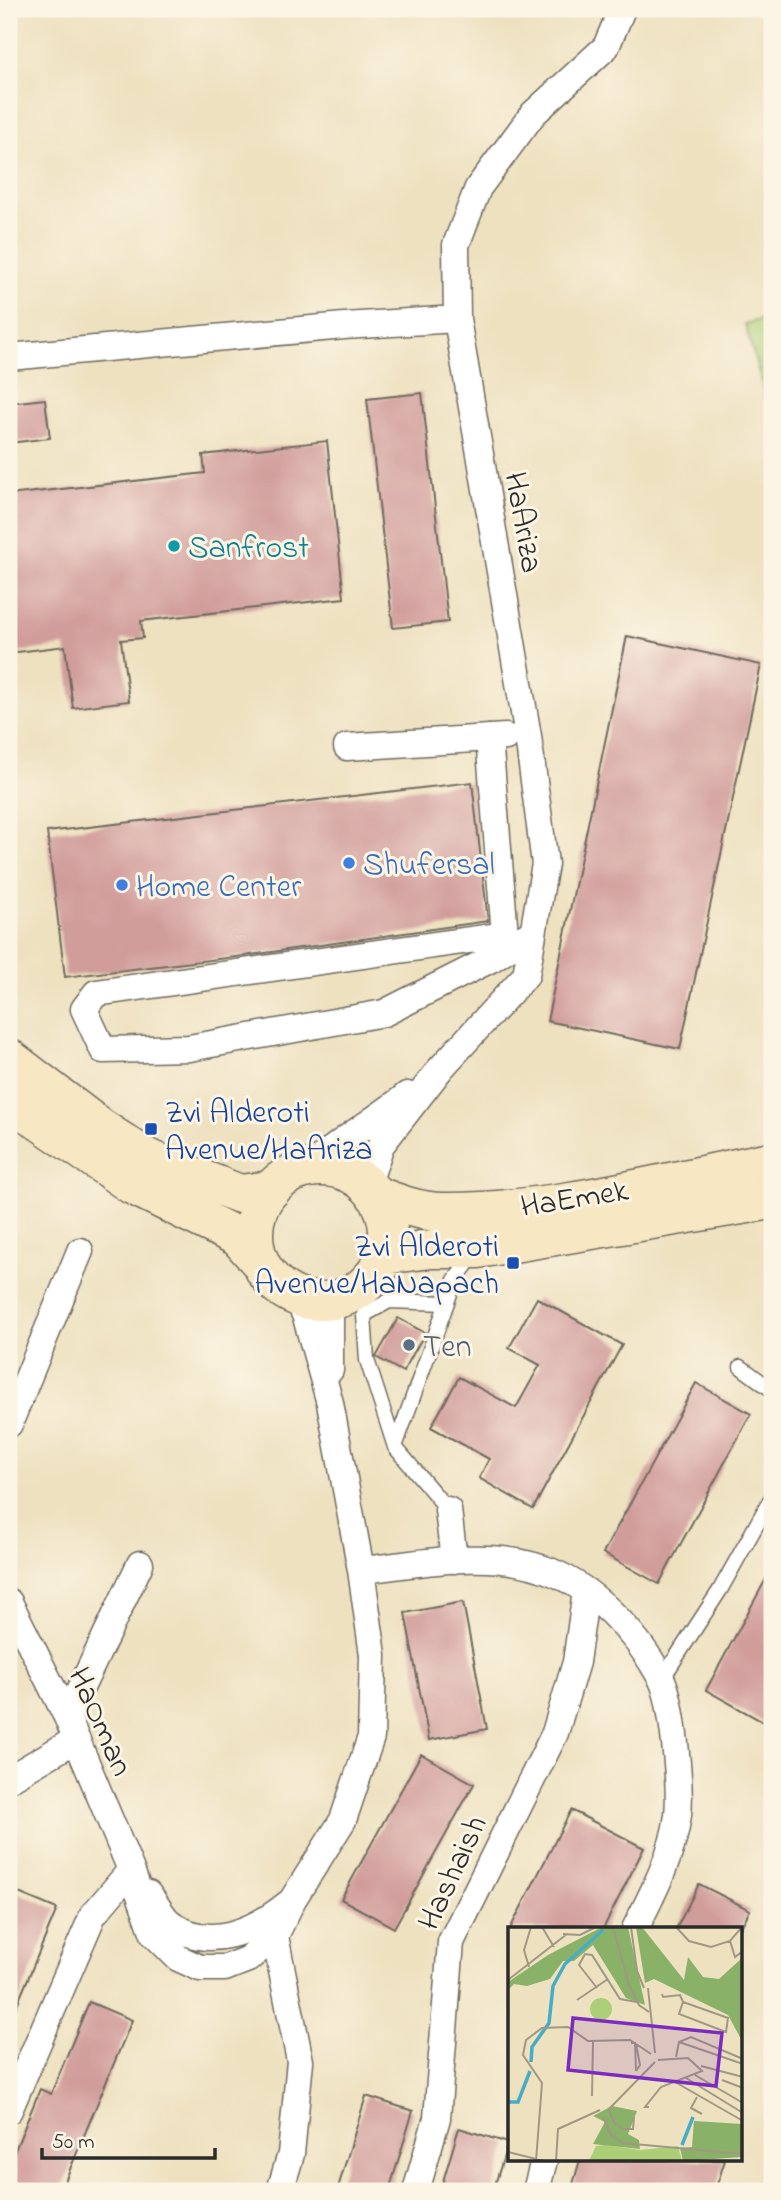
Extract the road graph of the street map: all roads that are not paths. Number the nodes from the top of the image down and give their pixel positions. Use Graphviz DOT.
graph roads {
  1 [pos="622,9"];
  2 [pos="457,319"];
  3 [pos="9,357"];
  4 [pos="528,736"];
  5 [pos="489,738"];
  6 [pos="347,747"];
  7 [pos="533,932"];
  8 [pos="505,935"];
  9 [pos="9,1058"];
  10 [pos="441,1068"];
  11 [pos="9,1100"];
  12 [pos="772,1161"];
  13 [pos="308,1169"];
  14 [pos="271,1190"];
  15 [pos="371,1191"];
  16 [pos="772,1200"];
  17 [pos="478,1249"];
  18 [pos="80,1251"];
  19 [pos="384,1255"];
  20 [pos="259,1261"];
  21 [pos="315,1299"];
  22 [pos="446,1303"];
  23 [pos="741,1367"];
  24 [pos="772,1390"];
  25 [pos="330,1403"];
  26 [pos="9,1424"];
  27 [pos="395,1447"];
  28 [pos="772,1497"];
  29 [pos="448,1510"];
  30 [pos="454,1560"];
  31 [pos="140,1564"];
  32 [pos="362,1570"];
  33 [pos="586,1591"];
  34 [pos="9,1602"];
  35 [pos="662,1679"];
  36 [pos="71,1729"];
  37 [pos="9,1779"];
  38 [pos="131,1870"];
  39 [pos="293,1899"];
  40 [pos="636,1927"];
  41 [pos="275,1936"];
  42 [pos="9,2110"];
  43 [pos="543,2162"];
  44 [pos="280,2191"];
  45 [pos="416,2191"];
  46 [pos="536,2191"];
  1 -- 2 [label="street, HaAriza"];
  2 -- 3 [label="street"];
  2 -- 4 [label="street, HaAriza"];
  4 -- 5 [label="street"];
  4 -- 7 [label="street, HaAriza"];
  5 -- 6 [label="street"];
  5 -- 8 [label="street"];
  7 -- 8 [label="street"];
  7 -- 8 [label="street"];
  7 -- 10 [label="street, HaAriza"];
  9 -- 14 [label="main road"];
  10 -- 13 [label="street, HaAriza"];
  10 -- 15 [label="street, HaAriza"];
  11 -- 20 [label="main road"];
  12 -- 15 [label="main road, HaEmek"];
  13 -- 14 [label="main road"];
  13 -- 15 [label="main road"];
  14 -- 20 [label="main road"];
  15 -- 19 [label="main road"];
  16 -- 17 [label="main road, HaEmek"];
  17 -- 19 [label="main road, HaEmek"];
  17 -- 22 [label="lane"];
  18 -- 26 [label="street"];
  19 -- 21 [label="main road"];
  20 -- 21 [label="main road"];
  21 -- 25 [label="street"];
  21 -- 25 [label="street"];
  22 -- 27 [label="lane"];
  22 -- 27 [label="lane"];
  23 -- 24 [label="lane"];
  25 -- 32 [label="street"];
  27 -- 29 [label="lane"];
  28 -- 35 [label="lane"];
  29 -- 30 [label="street"];
  30 -- 32 [label="street"];
  30 -- 33 [label="street"];
  31 -- 36 [label="street"];
  32 -- 39 [label="street"];
  33 -- 35 [label="street"];
  33 -- 45 [label="street, Hashaish"];
  34 -- 36 [label="street, HaOman"];
  35 -- 40 [label="street"];
  36 -- 37 [label="street"];
  36 -- 38 [label="street, HaOman"];
  38 -- 39 [label="street"];
  38 -- 41 [label="street"];
  38 -- 42 [label="street"];
  39 -- 41 [label="street"];
  41 -- 44 [label="street"];
  43 -- 46 [label="street"];
}
